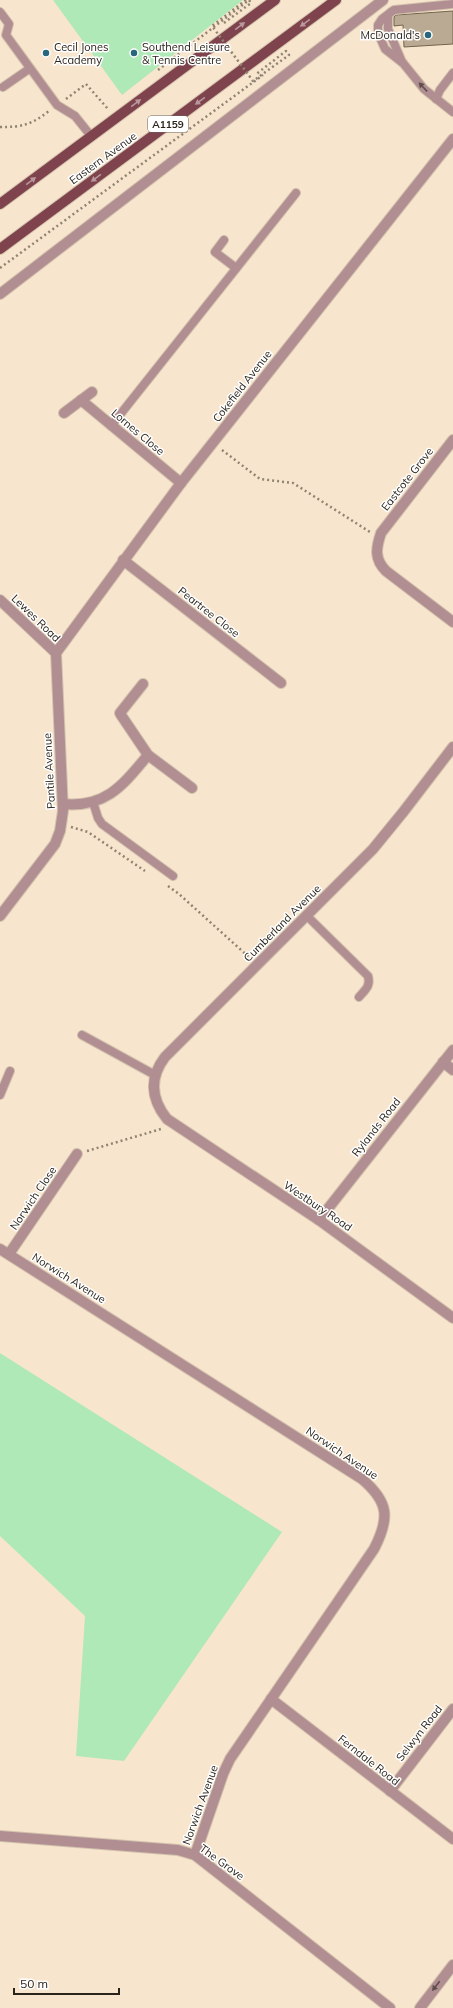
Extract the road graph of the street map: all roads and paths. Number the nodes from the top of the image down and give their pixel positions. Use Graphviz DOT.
graph roads {
  1 [pos="246,0"];
  2 [pos="249,0"];
  3 [pos="275,0"];
  4 [pos="336,0"];
  5 [pos="383,0"];
  6 [pos="453,4"];
  7 [pos="0,12"];
  8 [pos="4,33"];
  9 [pos="290,55"];
  10 [pos="29,68"];
  11 [pos="156,72"];
  12 [pos="453,72"];
  13 [pos="255,74"];
  14 [pos="3,87"];
  15 [pos="436,100"];
  16 [pos="57,105"];
  17 [pos="114,105"];
  18 [pos="453,112"];
  19 [pos="0,127"];
  20 [pos="91,136"];
  21 [pos="453,140"];
  22 [pos="296,193"];
  23 [pos="0,204"];
  24 [pos="224,240"];
  25 [pos="0,249"];
  26 [pos="0,268"];
  27 [pos="236,268"];
  28 [pos="0,294"];
  29 [pos="92,392"];
  30 [pos="81,400"];
  31 [pos="64,413"];
  32 [pos="111,426"];
  33 [pos="453,440"];
  34 [pos="212,442"];
  35 [pos="181,483"];
  36 [pos="380,535"];
  37 [pos="123,560"];
  38 [pos="0,600"];
  39 [pos="453,622"];
  40 [pos="56,654"];
  41 [pos="281,683"];
  42 [pos="143,684"];
  43 [pos="453,747"];
  44 [pos="148,755"];
  45 [pos="192,788"];
  46 [pos="93,802"];
  47 [pos="63,804"];
  48 [pos="61,823"];
  49 [pos="148,873"];
  50 [pos="174,876"];
  51 [pos="167,886"];
  52 [pos="306,915"];
  53 [pos="0,916"];
  54 [pos="258,964"];
  55 [pos="359,997"];
  56 [pos="82,1035"];
  57 [pos="453,1050"];
  58 [pos="443,1062"];
  59 [pos="453,1070"];
  60 [pos="10,1071"];
  61 [pos="155,1075"];
  62 [pos="0,1095"];
  63 [pos="171,1122"];
  64 [pos="77,1154"];
  65 [pos="319,1220"];
  66 [pos="4,1252"];
  67 [pos="453,1318"];
  68 [pos="271,1699"];
  69 [pos="453,1709"];
  70 [pos="390,1791"];
  71 [pos="0,1836"];
  72 [pos="453,1839"];
  73 [pos="195,1855"];
  74 [pos="453,1965"];
  75 [pos="390,2008"];
  76 [pos="420,2008"];
  1 -- 13 [label="path, bridge"];
  2 -- 11 [label="path, bridge"];
  20 -- 3 [label="main road, one-way"];
  4 -- 25 [label="main road, Eastern Avenue / A1159, one-way"];
  5 -- 28 [label="street"];
  15 -- 6 [label="lane, one-way"];
  7 -- 8 [label="lane"];
  8 -- 10 [label="lane"];
  9 -- 26 [label="path"];
  10 -- 14 [label="lane"];
  10 -- 16 [label="lane"];
  12 -- 15 [label="lane"];
  15 -- 18 [label="lane"];
  16 -- 17 [label="path"];
  16 -- 19 [label="path"];
  16 -- 20 [label="lane"];
  23 -- 20 [label="main road, one-way"];
  21 -- 34 [label="street, Cokefield Avenue"];
  22 -- 27 [label="lane"];
  24 -- 27 [label="lane"];
  27 -- 32 [label="lane"];
  29 -- 30 [label="street"];
  30 -- 31 [label="street"];
  30 -- 32 [label="street, Lornes Close"];
  32 -- 35 [label="street, Lornes Close"];
  33 -- 36 [label="street, Eastcote Grove"];
  34 -- 35 [label="street, Cokefield Avenue"];
  34 -- 36 [label="path"];
  35 -- 37 [label="street, Cokefield Avenue"];
  36 -- 39 [label="street"];
  37 -- 40 [label="street, Cokefield Avenue"];
  37 -- 41 [label="street, Peartree Close"];
  38 -- 40 [label="street, Lewes Road"];
  40 -- 47 [label="street, Pantile Avenue"];
  42 -- 44 [label="street"];
  43 -- 52 [label="street, Cumberland Avenue"];
  44 -- 45 [label="street"];
  44 -- 46 [label="street"];
  46 -- 47 [label="street"];
  46 -- 50 [label="lane"];
  47 -- 48 [label="street, Pantile Avenue"];
  48 -- 49 [label="path"];
  48 -- 53 [label="street, Pantile Avenue"];
  51 -- 54 [label="path"];
  52 -- 54 [label="street, Cumberland Avenue"];
  52 -- 55 [label="lane"];
  54 -- 61 [label="street, Cumberland Avenue"];
  56 -- 61 [label="lane"];
  57 -- 58 [label="street, Rylands Road"];
  58 -- 59 [label="street"];
  58 -- 65 [label="street, Rylands Road"];
  60 -- 62 [label="lane"];
  61 -- 63 [label="street, Cumberland Avenue"];
  63 -- 64 [label="path"];
  63 -- 65 [label="street, Westbury Road"];
  64 -- 66 [label="street, Norwich Close"];
  65 -- 67 [label="street, Westbury Road"];
  66 -- 68 [label="street, Norwich Avenue"];
  68 -- 70 [label="street, Ferndale Road"];
  68 -- 73 [label="street, Norwich Avenue"];
  69 -- 70 [label="street, Selwyn Road"];
  70 -- 72 [label="street, Ferndale Road"];
  71 -- 73 [label="street, The Grove"];
  73 -- 75 [label="street, The Grove"];
  74 -- 76 [label="street, one-way"];
}
